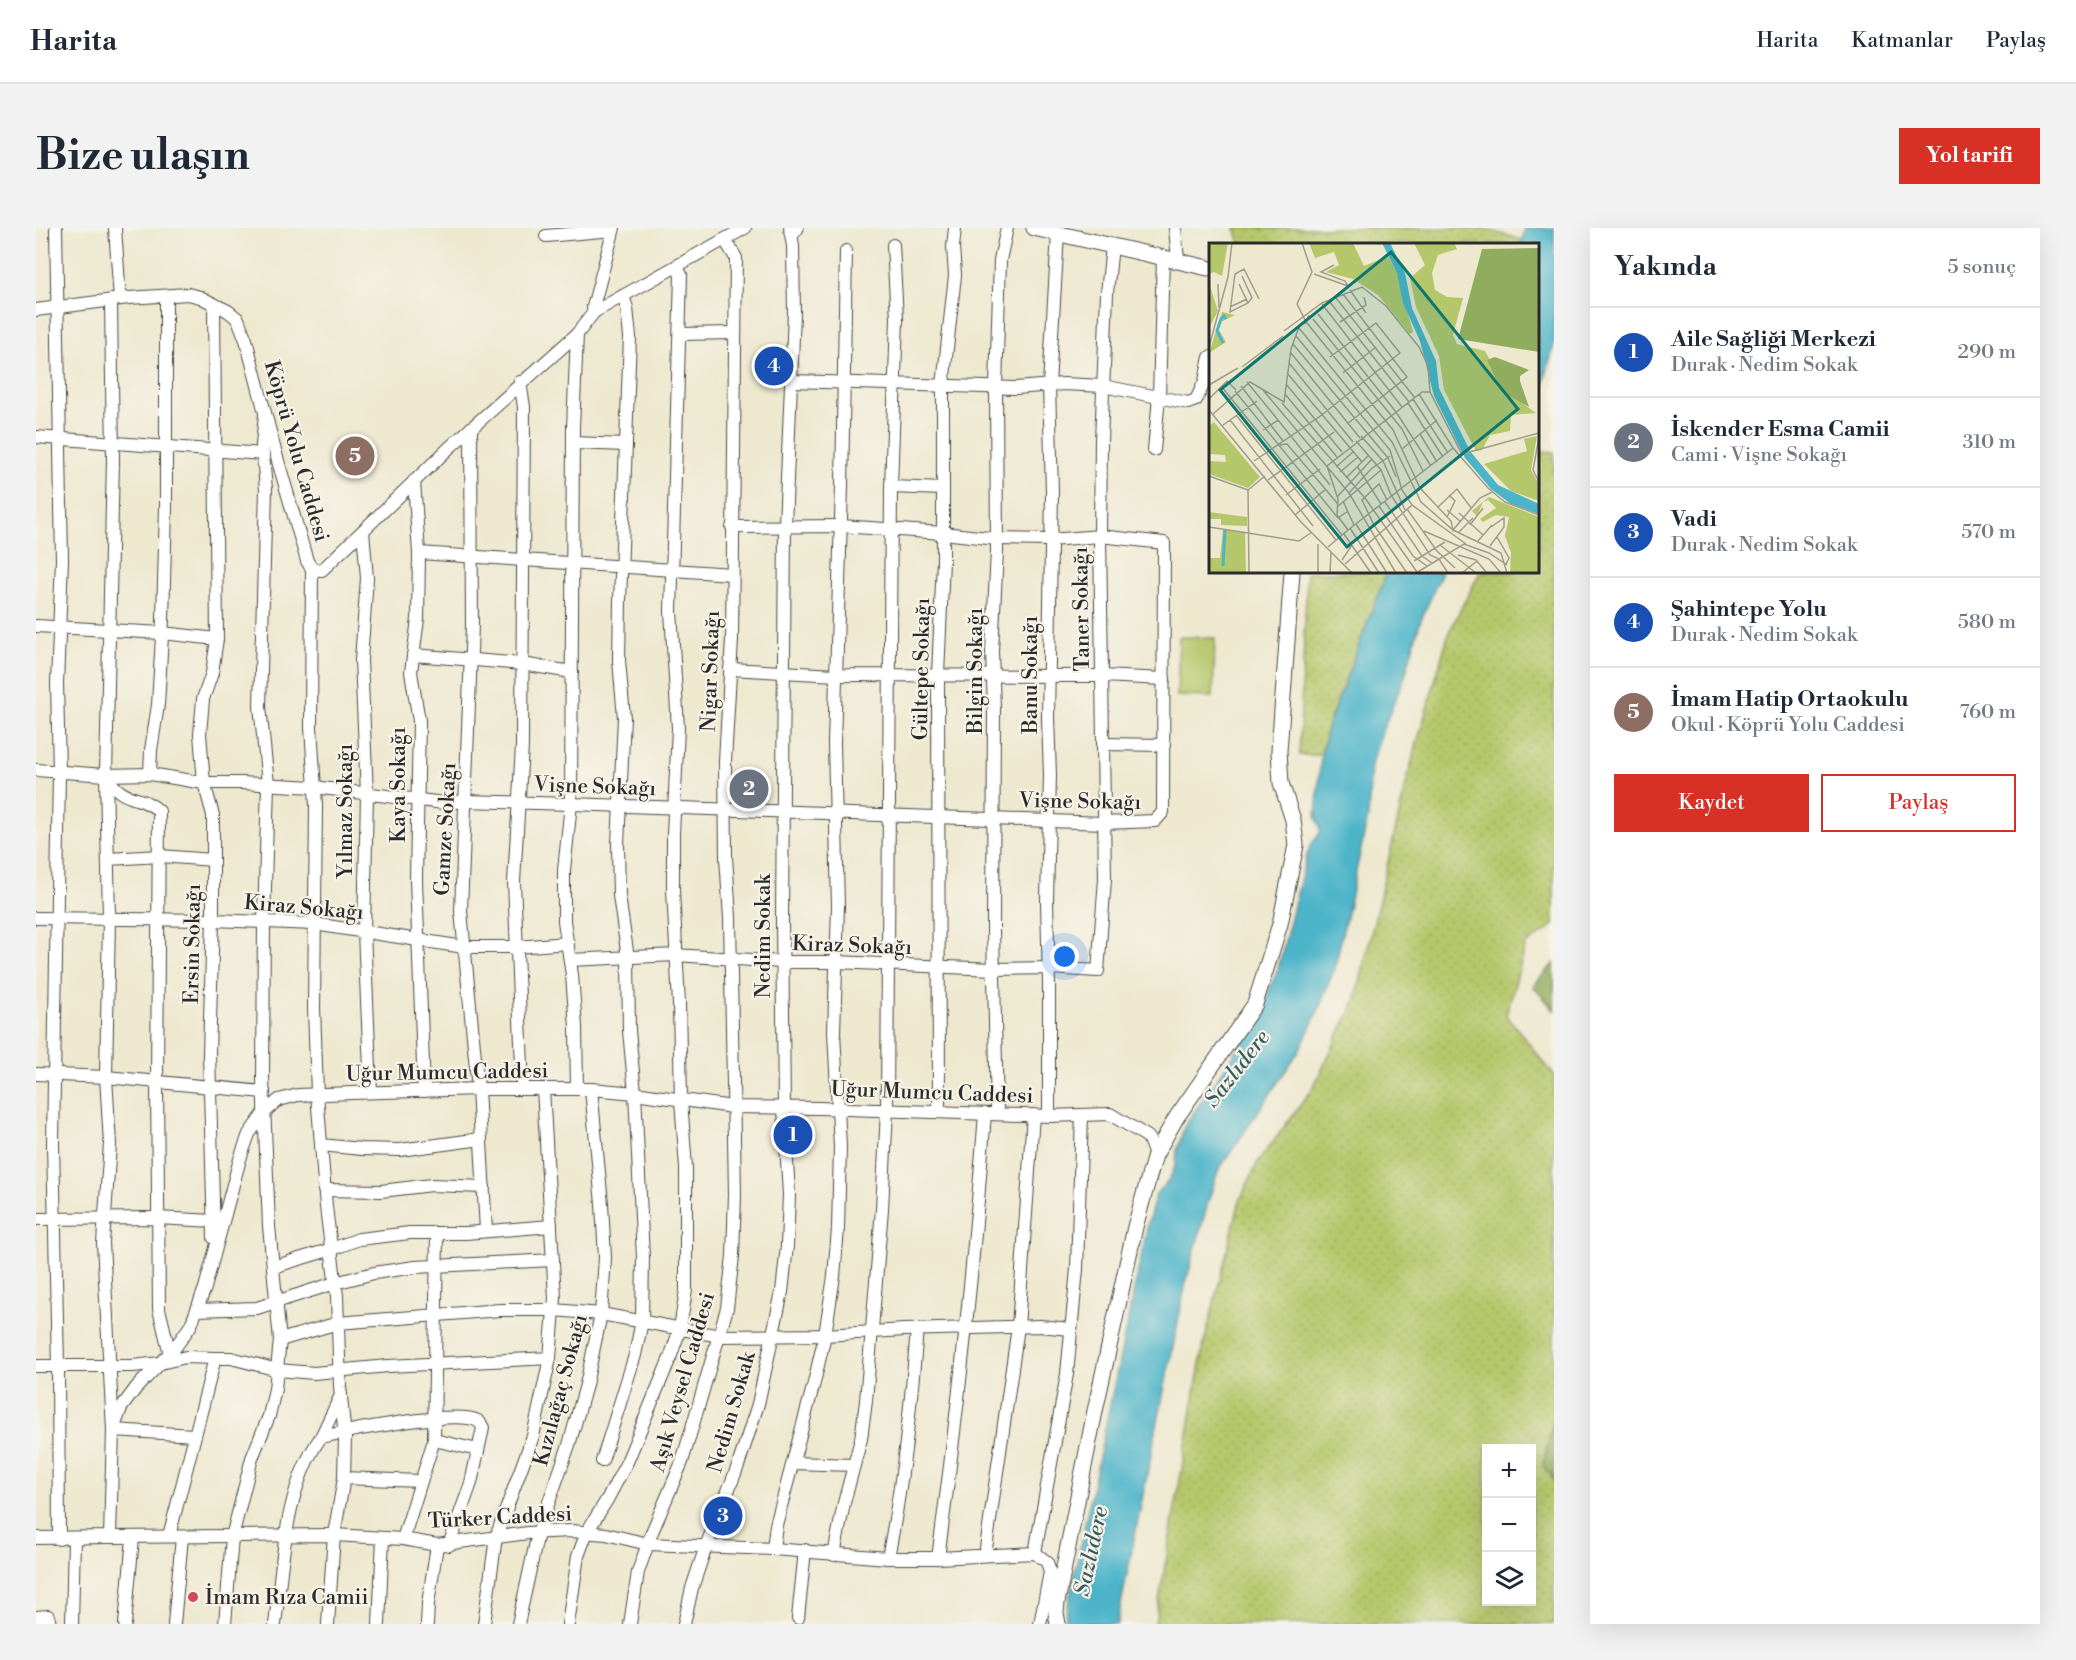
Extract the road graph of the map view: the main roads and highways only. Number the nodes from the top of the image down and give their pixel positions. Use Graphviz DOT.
graph roads {
  1 [pos="1034,228"];
  2 [pos="1060,231"];
  3 [pos="1173,256"];
  4 [pos="1209,268"];
  5 [pos="1292,573"];
  6 [pos="1058,1624"];
  1 -- 2 [label="main road"];
  2 -- 3 [label="main road"];
  2 -- 3 [label="main road"];
  3 -- 4 [label="main road"];
  5 -- 6 [label="main road"];
}
